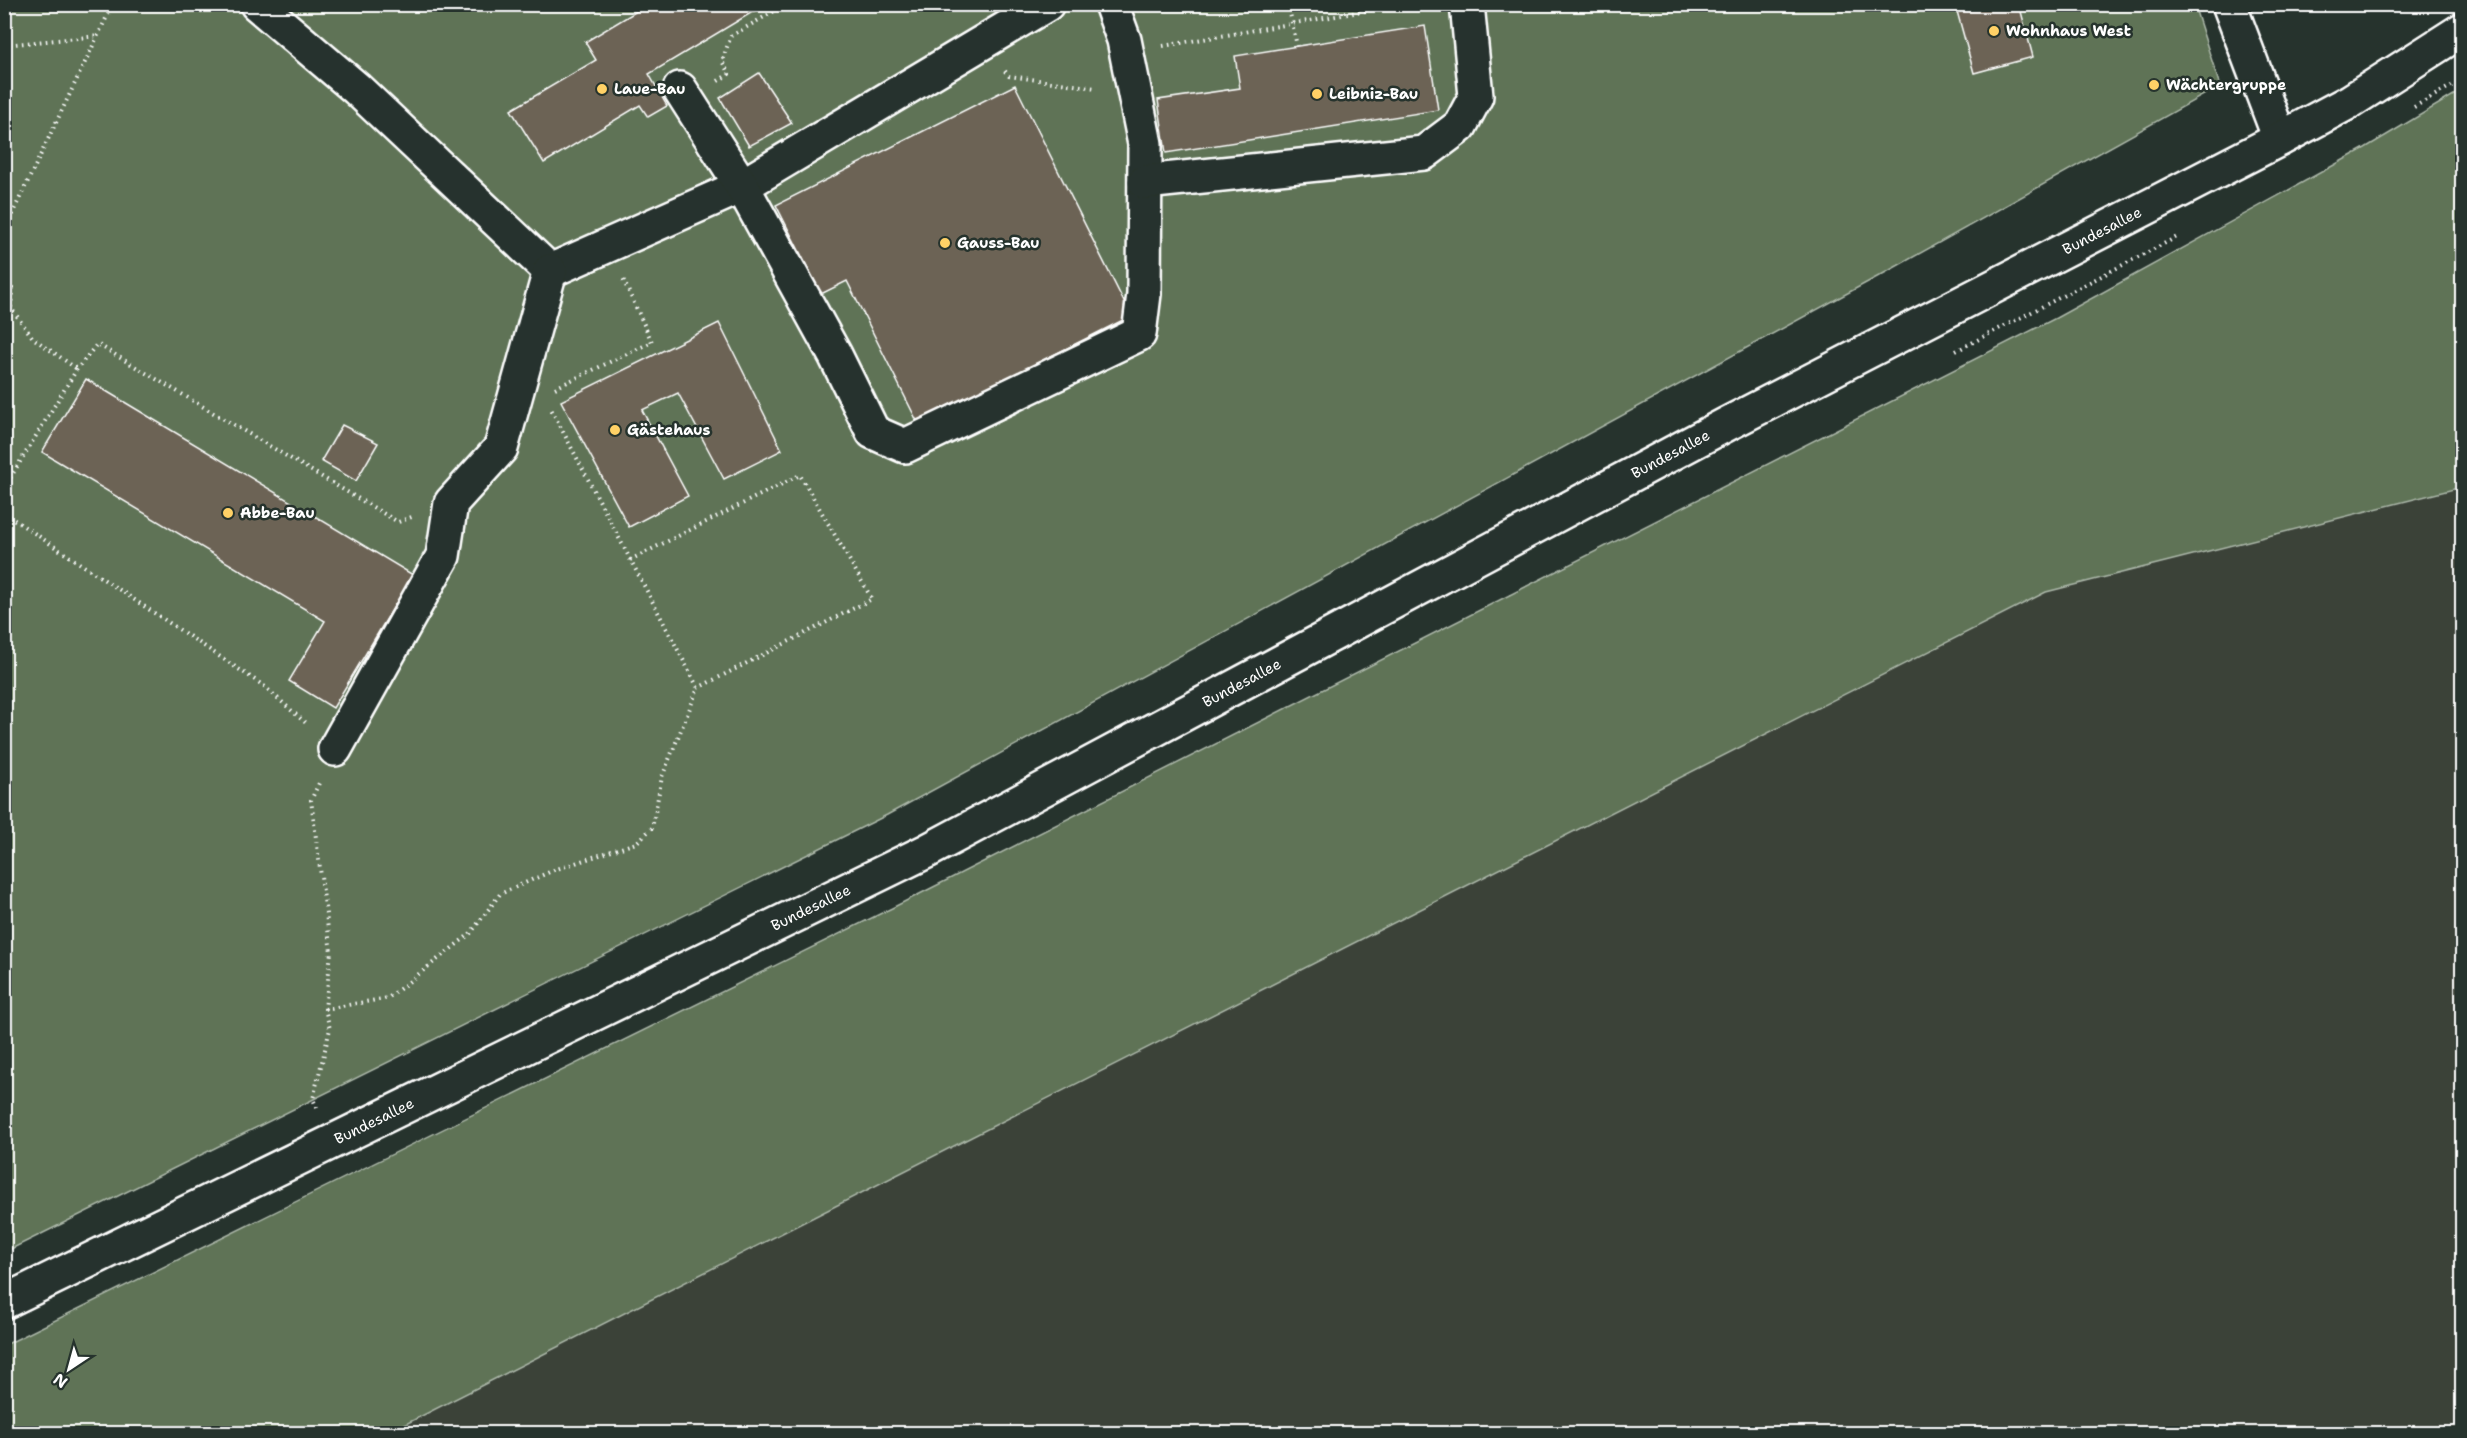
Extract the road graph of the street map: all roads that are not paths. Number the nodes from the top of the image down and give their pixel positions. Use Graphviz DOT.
graph roads {
  1 [pos="257,4"];
  2 [pos="1047,4"];
  3 [pos="1111,4"];
  4 [pos="1467,4"];
  5 [pos="2229,4"];
  6 [pos="2463,30"];
  7 [pos="684,95"];
  8 [pos="2280,139"];
  9 [pos="1145,182"];
  10 [pos="742,186"];
  11 [pos="550,271"];
  12 [pos="334,749"];
  13 [pos="4,1302"];
  1 -- 11 [label="main road"];
  2 -- 10 [label="main road"];
  3 -- 9 [label="main road"];
  4 -- 9 [label="main road"];
  5 -- 8 [label="main road"];
  6 -- 8 [label="main road, Bundesallee"];
  7 -- 10 [label="main road"];
  8 -- 13 [label="main road, Bundesallee"];
  9 -- 10 [label="main road"];
  10 -- 11 [label="main road"];
  11 -- 12 [label="main road"];
}
